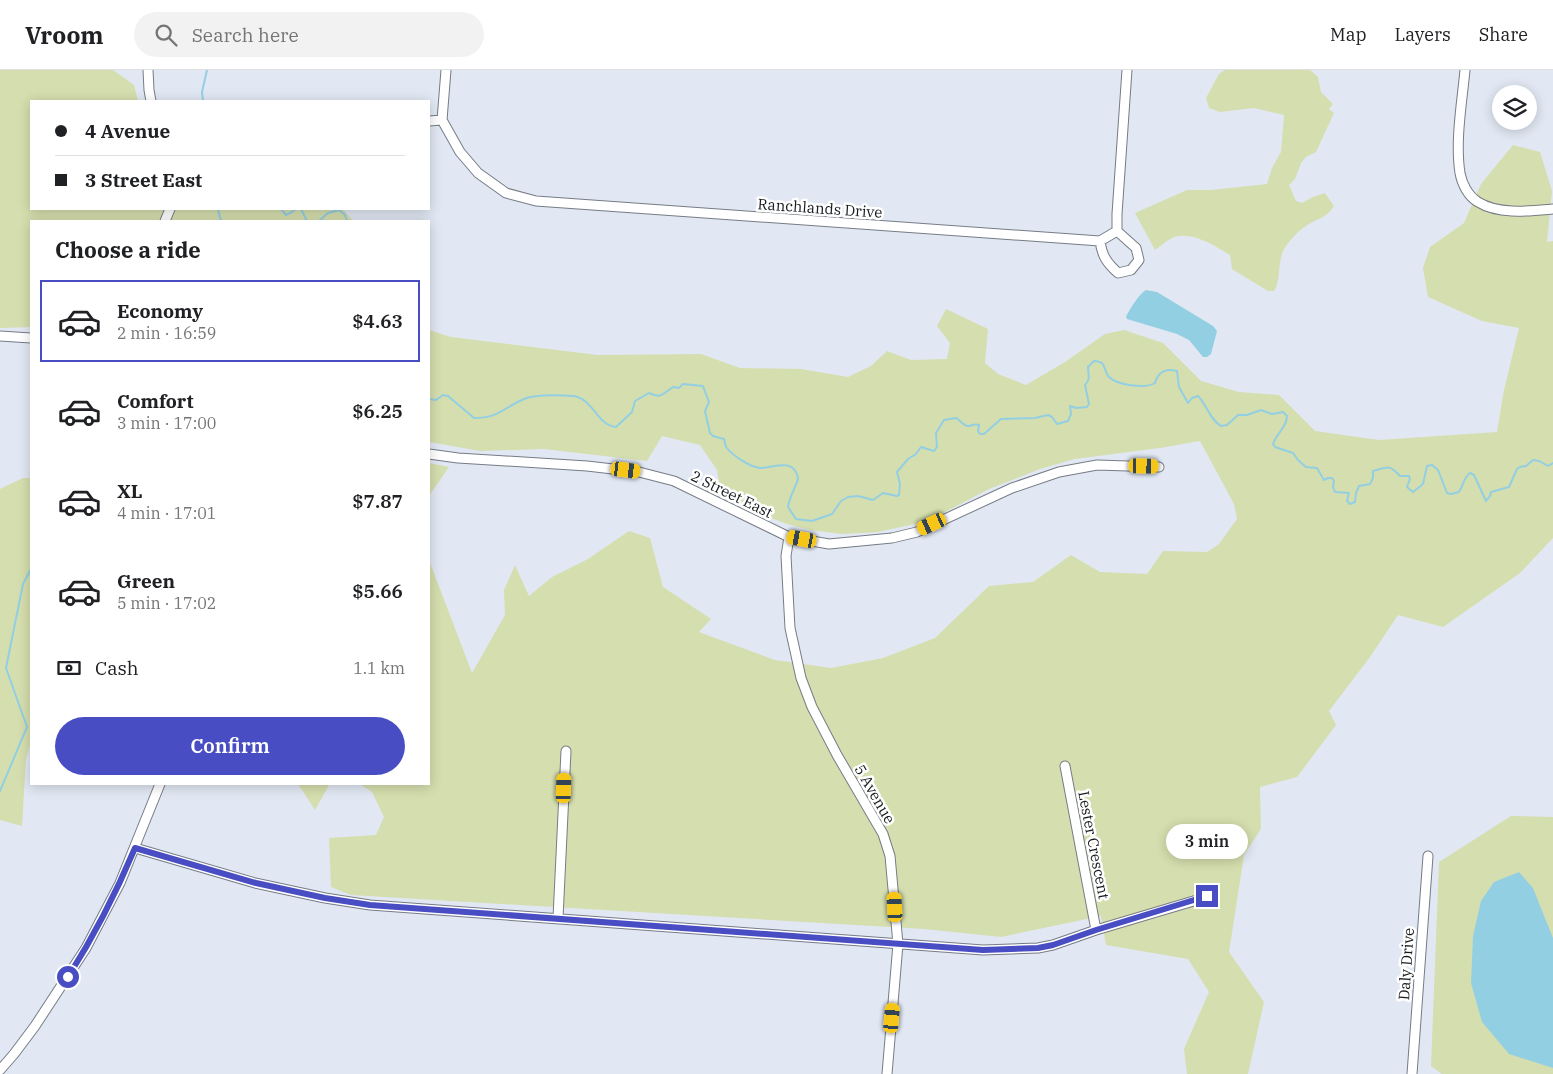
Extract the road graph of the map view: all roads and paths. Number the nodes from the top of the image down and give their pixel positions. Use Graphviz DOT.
graph roads {
  1 [pos="148,70"];
  2 [pos="446,70"];
  3 [pos="1127,70"];
  4 [pos="1465,70"];
  5 [pos="151,100"];
  6 [pos="442,120"];
  7 [pos="430,121"];
  8 [pos="1553,209"];
  9 [pos="1117,231"];
  10 [pos="1100,241"];
  11 [pos="0,336"];
  12 [pos="30,338"];
  13 [pos="430,454"];
  14 [pos="1160,467"];
  15 [pos="789,537"];
  16 [pos="566,751"];
  17 [pos="1065,766"];
  18 [pos="160,785"];
  19 [pos="135,848"];
  20 [pos="1428,856"];
  21 [pos="1207,896"];
  22 [pos="558,918"];
  23 [pos="1096,930"];
  24 [pos="898,944"];
  25 [pos="0,1070"];
  26 [pos="887,1074"];
  27 [pos="1412,1074"];
  1 -- 5 [label="street"];
  2 -- 6 [label="street"];
  3 -- 9 [label="street"];
  4 -- 8 [label="street"];
  6 -- 7 [label="street"];
  6 -- 10 [label="street, Ranchlands Drive"];
  9 -- 10 [label="street"];
  9 -- 10 [label="street"];
  11 -- 12 [label="street"];
  13 -- 15 [label="street, 2 Street East"];
  14 -- 15 [label="street, 2 Street East"];
  15 -- 24 [label="street, 5 Avenue"];
  16 -- 22 [label="street"];
  17 -- 23 [label="street, Lester Crescent"];
  18 -- 19 [label="street"];
  19 -- 22 [label="street"];
  19 -- 25 [label="street"];
  20 -- 27 [label="street, Daly Drive"];
  21 -- 23 [label="street"];
  22 -- 24 [label="street"];
  23 -- 24 [label="street"];
  24 -- 26 [label="street, 5 Avenue"];
}
